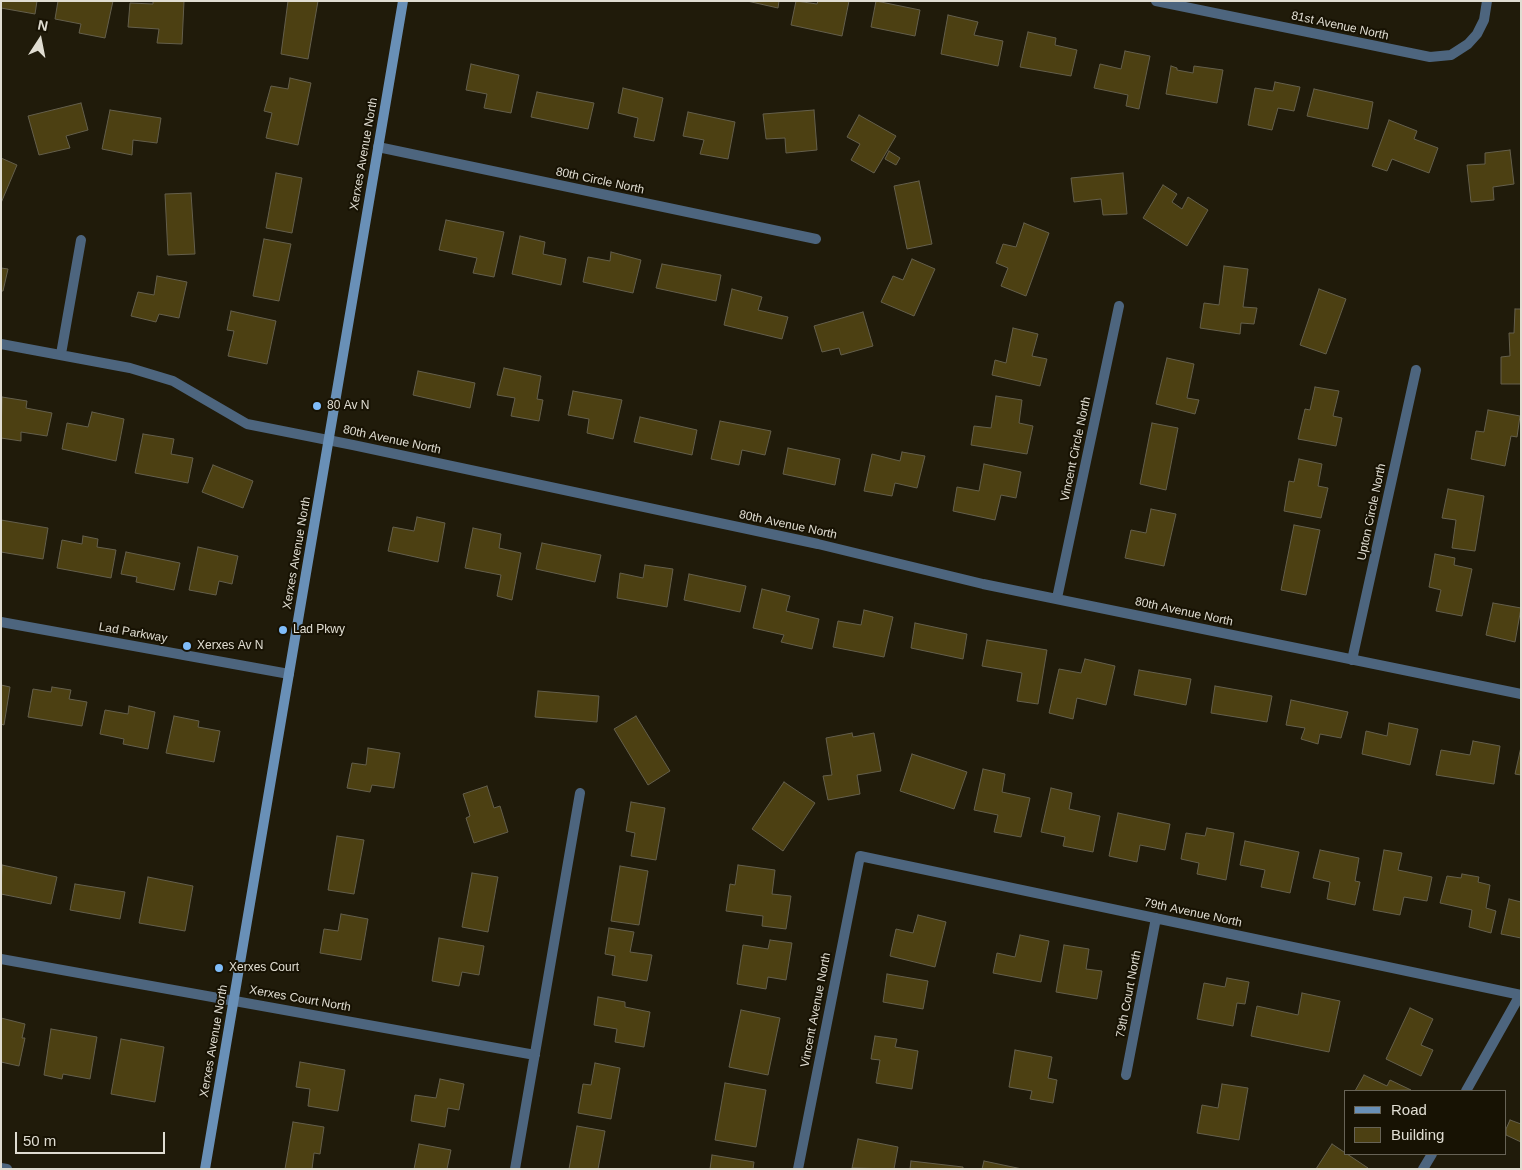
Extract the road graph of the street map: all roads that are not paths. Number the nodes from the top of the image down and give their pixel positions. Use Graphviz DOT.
graph roads {
  1 [pos="403,1"];
  2 [pos="1156,1"];
  3 [pos="1487,1"];
  4 [pos="378,147"];
  5 [pos="816,239"];
  6 [pos="81,240"];
  7 [pos="1120,306"];
  8 [pos="1,344"];
  9 [pos="61,354"];
  10 [pos="1416,370"];
  11 [pos="329,440"];
  12 [pos="1057,598"];
  13 [pos="1,622"];
  14 [pos="1352,660"];
  15 [pos="289,674"];
  16 [pos="1521,694"];
  17 [pos="580,794"];
  18 [pos="860,856"];
  19 [pos="1156,918"];
  20 [pos="1,959"];
  21 [pos="1520,995"];
  22 [pos="234,1000"];
  23 [pos="534,1055"];
  24 [pos="1126,1075"];
  25 [pos="1467,1090"];
  26 [pos="1431,1155"];
  27 [pos="1,1168"];
  28 [pos="6,1169"];
  29 [pos="205,1169"];
  30 [pos="515,1169"];
  31 [pos="798,1169"];
  32 [pos="1423,1169"];
  1 -- 4 [label="street, Xerxes Avenue North"];
  2 -- 3 [label="street, 81st Avenue North"];
  4 -- 5 [label="street, 80th Circle North"];
  4 -- 11 [label="street, Xerxes Avenue North"];
  6 -- 9 [label="street"];
  7 -- 12 [label="street, Vincent Circle North"];
  8 -- 9 [label="street, 80th Avenue North"];
  9 -- 11 [label="street, 80th Avenue North"];
  10 -- 14 [label="street, Upton Circle North"];
  11 -- 12 [label="street, 80th Avenue North"];
  11 -- 15 [label="street, Xerxes Avenue North"];
  12 -- 14 [label="street, 80th Avenue North"];
  13 -- 15 [label="street, Lad Parkway"];
  14 -- 16 [label="street, 80th Avenue North"];
  15 -- 22 [label="street, Xerxes Avenue North"];
  17 -- 23 [label="street"];
  18 -- 19 [label="street, 79th Avenue North"];
  18 -- 31 [label="street, Vincent Avenue North"];
  19 -- 21 [label="street, 79th Avenue North"];
  19 -- 24 [label="street, 79th Court North"];
  20 -- 22 [label="street, Xerxes Court North"];
  21 -- 25 [label="street"];
  22 -- 23 [label="street, Xerxes Court North"];
  22 -- 29 [label="street, Xerxes Avenue North"];
  23 -- 30 [label="street"];
  26 -- 32 [label="street"];
  27 -- 28 [label="street"];
}
